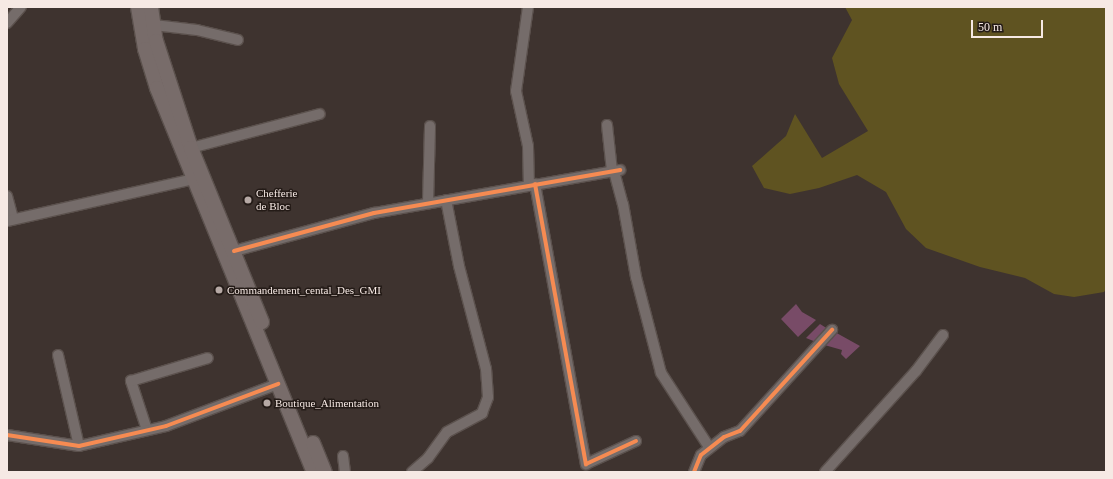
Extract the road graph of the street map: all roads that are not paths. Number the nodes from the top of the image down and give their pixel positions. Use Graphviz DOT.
graph roads {
  1 [pos="20,7"];
  2 [pos="138,7"];
  3 [pos="151,7"];
  4 [pos="528,7"];
  5 [pos="7,23"];
  6 [pos="154,25"];
  7 [pos="238,40"];
  8 [pos="320,114"];
  9 [pos="606,125"];
  10 [pos="430,126"];
  11 [pos="191,148"];
  12 [pos="616,172"];
  13 [pos="193,179"];
  14 [pos="532,185"];
  15 [pos="7,196"];
  16 [pos="446,200"];
  17 [pos="428,203"];
  18 [pos="10,220"];
  19 [pos="234,251"];
  20 [pos="832,330"];
  21 [pos="943,335"];
  22 [pos="58,355"];
  23 [pos="208,358"];
  24 [pos="278,384"];
  25 [pos="147,430"];
  26 [pos="7,436"];
  27 [pos="636,441"];
  28 [pos="79,446"];
  29 [pos="709,447"];
  30 [pos="343,456"];
  31 [pos="586,468"];
  32 [pos="314,472"];
  33 [pos="325,472"];
  34 [pos="345,472"];
  35 [pos="412,472"];
  36 [pos="694,472"];
  37 [pos="825,472"];
  1 -- 5 [label="street"];
  2 -- 13 [label="main road"];
  3 -- 6 [label="main road"];
  4 -- 14 [label="street"];
  6 -- 7 [label="street"];
  6 -- 11 [label="main road"];
  8 -- 11 [label="street"];
  9 -- 12 [label="street"];
  10 -- 17 [label="street"];
  11 -- 19 [label="main road"];
  12 -- 14 [label="street"];
  12 -- 29 [label="street"];
  13 -- 18 [label="street"];
  13 -- 24 [label="main road"];
  14 -- 16 [label="street"];
  14 -- 31 [label="street"];
  15 -- 18 [label="street"];
  16 -- 17 [label="street"];
  16 -- 35 [label="street"];
  17 -- 19 [label="street"];
  19 -- 33 [label="main road"];
  20 -- 29 [label="street"];
  21 -- 37 [label="street"];
  22 -- 28 [label="street"];
  23 -- 25 [label="street"];
  24 -- 25 [label="street"];
  24 -- 32 [label="main road"];
  25 -- 28 [label="street"];
  26 -- 28 [label="street"];
  27 -- 31 [label="street"];
  29 -- 36 [label="street"];
  30 -- 34 [label="street"];
}
